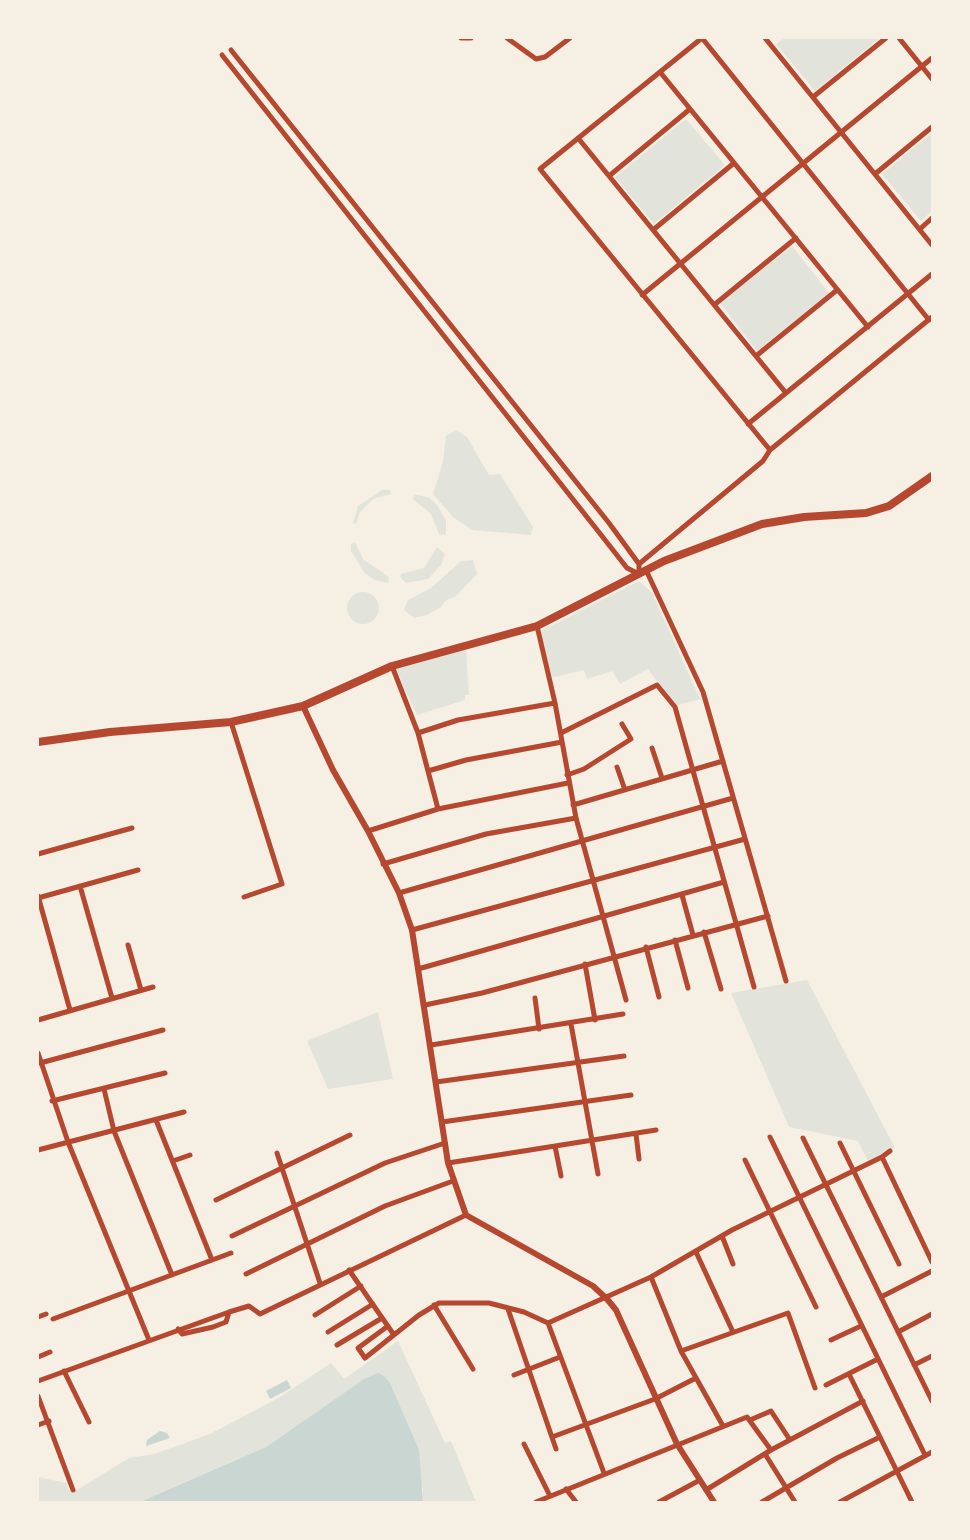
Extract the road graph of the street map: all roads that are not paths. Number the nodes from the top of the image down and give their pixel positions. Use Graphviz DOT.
graph roads {
  1 [pos="461,38"];
  2 [pos="471,38"];
  3 [pos="507,38"];
  4 [pos="570,38"];
  5 [pos="702,38"];
  6 [pos="765,38"];
  7 [pos="777,38"];
  8 [pos="886,38"];
  9 [pos="899,38"];
  10 [pos="770,43"];
  11 [pos="231,50"];
  12 [pos="222,55"];
  13 [pos="933,58"];
  14 [pos="922,66"];
  15 [pos="660,72"];
  16 [pos="933,79"];
  17 [pos="813,97"];
  18 [pos="690,109"];
  19 [pos="933,127"];
  20 [pos="842,132"];
  21 [pos="578,138"];
  22 [pos="734,163"];
  23 [pos="804,163"];
  24 [pos="875,174"];
  25 [pos="609,176"];
  26 [pos="762,197"];
  27 [pos="933,218"];
  28 [pos="920,229"];
  29 [pos="653,230"];
  30 [pos="796,238"];
  31 [pos="933,245"];
  32 [pos="680,264"];
  33 [pos="933,274"];
  34 [pos="837,290"];
  35 [pos="909,293"];
  36 [pos="642,295"];
  37 [pos="714,305"];
  38 [pos="931,319"];
  39 [pos="868,327"];
  40 [pos="756,356"];
  41 [pos="786,393"];
  42 [pos="748,424"];
  43 [pos="770,450"];
  44 [pos="933,477"];
  45 [pos="639,564"];
  46 [pos="643,572"];
  47 [pos="537,626"];
  48 [pos="392,666"];
  49 [pos="555,703"];
  50 [pos="303,706"];
  51 [pos="231,722"];
  52 [pos="622,724"];
  53 [pos="418,733"];
  54 [pos="561,733"];
  55 [pos="38,742"];
  56 [pos="562,742"];
  57 [pos="652,748"];
  58 [pos="723,761"];
  59 [pos="616,767"];
  60 [pos="692,770"];
  61 [pos="429,771"];
  62 [pos="567,776"];
  63 [pos="662,778"];
  64 [pos="568,783"];
  65 [pos="625,790"];
  66 [pos="734,798"];
  67 [pos="573,805"];
  68 [pos="703,807"];
  69 [pos="438,809"];
  70 [pos="576,818"];
  71 [pos="132,828"];
  72 [pos="368,831"];
  73 [pos="745,839"];
  74 [pos="582,842"];
  75 [pos="715,848"];
  76 [pos="38,854"];
  77 [pos="383,864"];
  78 [pos="138,870"];
  79 [pos="592,880"];
  80 [pos="724,882"];
  81 [pos="80,886"];
  82 [pos="399,893"];
  83 [pos="682,895"];
  84 [pos="38,897"];
  85 [pos="244,897"];
  86 [pos="768,916"];
  87 [pos="603,917"];
  88 [pos="736,924"];
  89 [pos="412,930"];
  90 [pos="704,932"];
  91 [pos="693,935"];
  92 [pos="675,940"];
  93 [pos="128,945"];
  94 [pos="646,947"];
  95 [pos="615,956"];
  96 [pos="585,964"];
  97 [pos="418,969"];
  98 [pos="786,981"];
  99 [pos="153,987"];
  100 [pos="754,987"];
  101 [pos="688,988"];
  102 [pos="721,989"];
  103 [pos="141,990"];
  104 [pos="659,996"];
  105 [pos="112,998"];
  106 [pos="535,998"];
  107 [pos="626,1000"];
  108 [pos="424,1005"];
  109 [pos="70,1010"];
  110 [pos="623,1014"];
  111 [pos="38,1020"];
  112 [pos="595,1020"];
  113 [pos="571,1024"];
  114 [pos="539,1029"];
  115 [pos="163,1030"];
  116 [pos="431,1045"];
  117 [pos="38,1053"];
  118 [pos="624,1056"];
  119 [pos="578,1062"];
  120 [pos="40,1063"];
  121 [pos="165,1073"];
  122 [pos="436,1082"];
  123 [pos="104,1089"];
  124 [pos="631,1095"];
  125 [pos="52,1101"];
  126 [pos="585,1102"];
  127 [pos="184,1112"];
  128 [pos="156,1120"];
  129 [pos="442,1122"];
  130 [pos="656,1130"];
  131 [pos="114,1131"];
  132 [pos="636,1134"];
  133 [pos="350,1135"];
  134 [pos="770,1137"];
  135 [pos="803,1138"];
  136 [pos="592,1140"];
  137 [pos="68,1142"];
  138 [pos="445,1143"];
  139 [pos="840,1143"];
  140 [pos="555,1146"];
  141 [pos="38,1150"];
  142 [pos="890,1151"];
  143 [pos="277,1153"];
  144 [pos="190,1155"];
  145 [pos="882,1157"];
  146 [pos="639,1159"];
  147 [pos="745,1160"];
  148 [pos="173,1161"];
  149 [pos="448,1163"];
  150 [pos="282,1168"];
  151 [pos="853,1171"];
  152 [pos="598,1174"];
  153 [pos="561,1176"];
  154 [pos="453,1181"];
  155 [pos="826,1184"];
  156 [pos="798,1198"];
  157 [pos="216,1200"];
  158 [pos="294,1206"];
  159 [pos="771,1213"];
  160 [pos="466,1215"];
  161 [pos="232,1236"];
  162 [pos="722,1236"];
  163 [pos="307,1244"];
  164 [pos="696,1252"];
  165 [pos="231,1253"];
  166 [pos="212,1260"];
  167 [pos="933,1262"];
  168 [pos="733,1264"];
  169 [pos="899,1264"];
  170 [pos="349,1270"];
  171 [pos="933,1271"];
  172 [pos="246,1274"];
  173 [pos="172,1275"];
  174 [pos="651,1277"];
  175 [pos="320,1283"];
  176 [pos="361,1286"];
  177 [pos="129,1291"];
  178 [pos="881,1297"];
  179 [pos="607,1299"];
  180 [pos="373,1304"];
  181 [pos="434,1305"];
  182 [pos="816,1306"];
  183 [pos="508,1309"];
  184 [pos="46,1314"];
  185 [pos="933,1314"];
  186 [pos="315,1315"];
  187 [pos="38,1317"];
  188 [pos="382,1318"];
  189 [pos="53,1319"];
  190 [pos="548,1323"];
  191 [pos="388,1326"];
  192 [pos="861,1326"];
  193 [pos="328,1332"];
  194 [pos="733,1332"];
  195 [pos="898,1332"];
  196 [pos="394,1335"];
  197 [pos="149,1340"];
  198 [pos="831,1340"];
  199 [pos="337,1345"];
  200 [pos="681,1351"];
  201 [pos="50,1352"];
  202 [pos="933,1356"];
  203 [pos="38,1357"];
  204 [pos="560,1357"];
  205 [pos="878,1359"];
  206 [pos="914,1365"];
  207 [pos="473,1369"];
  208 [pos="528,1369"];
  209 [pos="64,1371"];
  210 [pos="849,1374"];
  211 [pos="514,1376"];
  212 [pos="696,1378"];
  213 [pos="38,1381"];
  214 [pos="826,1385"];
  215 [pos="814,1388"];
  216 [pos="38,1396"];
  217 [pos="655,1399"];
  218 [pos="863,1401"];
  219 [pos="933,1401"];
  220 [pos="750,1420"];
  221 [pos="49,1421"];
  222 [pos="89,1422"];
  223 [pos="38,1425"];
  224 [pos="586,1425"];
  225 [pos="723,1426"];
  226 [pos="552,1437"];
  227 [pos="880,1437"];
  228 [pos="790,1440"];
  229 [pos="524,1444"];
  230 [pos="677,1444"];
  231 [pos="556,1449"];
  232 [pos="771,1450"];
  233 [pos="933,1452"];
  234 [pos="765,1455"];
  235 [pos="925,1455"];
  236 [pos="896,1471"];
  237 [pos="604,1473"];
  238 [pos="700,1480"];
  239 [pos="566,1489"];
  240 [pos="786,1489"];
  241 [pos="73,1490"];
  242 [pos="706,1490"];
  243 [pos="550,1496"];
  244 [pos="538,1502"];
  245 [pos="576,1503"];
  246 [pos="659,1503"];
  247 [pos="714,1503"];
  248 [pos="762,1503"];
  249 [pos="795,1503"];
  250 [pos="840,1503"];
  251 [pos="912,1503"];
  1 -- 2 [label="street"];
  3 -- 4 [label="street"];
  5 -- 15 [label="street"];
  5 -- 23 [label="street"];
  6 -- 10 [label="street"];
  7 -- 10 [label="street"];
  8 -- 17 [label="street"];
  9 -- 14 [label="street"];
  10 -- 17 [label="street"];
  11 -- 45 [label="street"];
  12 -- 46 [label="street"];
  13 -- 14 [label="street"];
  14 -- 16 [label="street"];
  14 -- 20 [label="street"];
  15 -- 18 [label="street"];
  15 -- 21 [label="street"];
  17 -- 20 [label="street"];
  18 -- 22 [label="street"];
  18 -- 25 [label="street"];
  19 -- 24 [label="street"];
  20 -- 23 [label="street"];
  20 -- 24 [label="street"];
  21 -- 25 [label="street"];
  21 -- 36 [label="street"];
  22 -- 26 [label="street"];
  22 -- 29 [label="street"];
  23 -- 26 [label="street"];
  23 -- 35 [label="street"];
  24 -- 28 [label="street"];
  25 -- 29 [label="street"];
  26 -- 30 [label="street"];
  26 -- 32 [label="street"];
  27 -- 28 [label="street"];
  28 -- 31 [label="street"];
  29 -- 32 [label="street"];
  30 -- 34 [label="street"];
  30 -- 37 [label="street"];
  32 -- 36 [label="street"];
  32 -- 37 [label="street"];
  33 -- 35 [label="street"];
  34 -- 39 [label="street"];
  34 -- 40 [label="street"];
  35 -- 38 [label="street"];
  35 -- 39 [label="street"];
  36 -- 42 [label="street"];
  37 -- 40 [label="street"];
  38 -- 43 [label="street"];
  39 -- 41 [label="street"];
  40 -- 41 [label="street"];
  41 -- 42 [label="street"];
  42 -- 43 [label="street"];
  43 -- 45 [label="street"];
  44 -- 46 [label="main road"];
  45 -- 46 [label="street"];
  46 -- 47 [label="main road"];
  46 -- 58 [label="street"];
  47 -- 48 [label="main road"];
  47 -- 49 [label="street"];
  48 -- 50 [label="main road"];
  48 -- 53 [label="street"];
  49 -- 53 [label="street"];
  49 -- 54 [label="street"];
  50 -- 51 [label="main road"];
  50 -- 72 [label="street"];
  51 -- 55 [label="main road"];
  51 -- 85 [label="street"];
  52 -- 62 [label="street"];
  53 -- 61 [label="street"];
  54 -- 56 [label="street"];
  54 -- 60 [label="street"];
  56 -- 61 [label="street"];
  56 -- 62 [label="street"];
  57 -- 63 [label="street"];
  58 -- 60 [label="street"];
  58 -- 66 [label="street"];
  59 -- 65 [label="street"];
  60 -- 63 [label="street"];
  60 -- 68 [label="street"];
  61 -- 69 [label="street"];
  62 -- 64 [label="street"];
  63 -- 65 [label="street"];
  64 -- 67 [label="street"];
  64 -- 69 [label="street"];
  65 -- 67 [label="street"];
  66 -- 68 [label="street"];
  66 -- 73 [label="street"];
  67 -- 70 [label="street"];
  68 -- 74 [label="street"];
  68 -- 75 [label="street"];
  69 -- 72 [label="street"];
  70 -- 74 [label="street"];
  70 -- 77 [label="street"];
  71 -- 76 [label="street"];
  72 -- 77 [label="street"];
  73 -- 75 [label="street"];
  73 -- 86 [label="street"];
  74 -- 79 [label="street"];
  74 -- 82 [label="street"];
  75 -- 79 [label="street"];
  75 -- 80 [label="street"];
  77 -- 82 [label="street"];
  78 -- 81 [label="street"];
  79 -- 87 [label="street"];
  79 -- 89 [label="street"];
  80 -- 83 [label="street"];
  80 -- 88 [label="street"];
  81 -- 84 [label="street"];
  81 -- 105 [label="street"];
  82 -- 89 [label="street"];
  83 -- 87 [label="street"];
  83 -- 91 [label="street"];
  84 -- 109 [label="street"];
  86 -- 88 [label="street"];
  86 -- 98 [label="street"];
  87 -- 95 [label="street"];
  87 -- 97 [label="street"];
  88 -- 90 [label="street"];
  88 -- 100 [label="street"];
  89 -- 97 [label="street"];
  90 -- 91 [label="street"];
  90 -- 102 [label="street"];
  91 -- 92 [label="street"];
  92 -- 94 [label="street"];
  92 -- 101 [label="street"];
  93 -- 103 [label="street"];
  94 -- 95 [label="street"];
  94 -- 104 [label="street"];
  95 -- 96 [label="street"];
  95 -- 107 [label="street"];
  96 -- 108 [label="street"];
  96 -- 112 [label="street"];
  97 -- 108 [label="street"];
  99 -- 103 [label="street"];
  103 -- 105 [label="street"];
  105 -- 109 [label="street"];
  106 -- 114 [label="street"];
  108 -- 116 [label="street"];
  109 -- 111 [label="street"];
  110 -- 112 [label="street"];
  112 -- 113 [label="street"];
  113 -- 114 [label="street"];
  113 -- 119 [label="street"];
  114 -- 116 [label="street"];
  115 -- 120 [label="street"];
  116 -- 122 [label="street"];
  117 -- 120 [label="street"];
  118 -- 119 [label="street"];
  119 -- 122 [label="street"];
  119 -- 126 [label="street"];
  120 -- 125 [label="street"];
  121 -- 123 [label="street"];
  122 -- 129 [label="street"];
  123 -- 125 [label="street"];
  123 -- 131 [label="street"];
  124 -- 126 [label="street"];
  125 -- 137 [label="street"];
  126 -- 129 [label="street"];
  126 -- 136 [label="street"];
  127 -- 128 [label="street"];
  128 -- 131 [label="street"];
  128 -- 148 [label="street"];
  129 -- 138 [label="street"];
  130 -- 132 [label="street"];
  131 -- 137 [label="street"];
  131 -- 173 [label="street"];
  132 -- 136 [label="street"];
  132 -- 146 [label="street"];
  133 -- 150 [label="street"];
  134 -- 156 [label="street"];
  135 -- 155 [label="street"];
  136 -- 140 [label="street"];
  136 -- 152 [label="street"];
  137 -- 141 [label="street"];
  137 -- 177 [label="street"];
  138 -- 149 [label="street"];
  138 -- 158 [label="street"];
  139 -- 151 [label="street"];
  140 -- 149 [label="street"];
  140 -- 153 [label="street"];
  142 -- 145 [label="street"];
  143 -- 150 [label="street"];
  144 -- 148 [label="street"];
  145 -- 151 [label="street"];
  145 -- 167 [label="street"];
  147 -- 159 [label="street"];
  148 -- 166 [label="street"];
  149 -- 154 [label="street"];
  150 -- 157 [label="street"];
  150 -- 158 [label="street"];
  151 -- 155 [label="street"];
  151 -- 169 [label="street"];
  154 -- 160 [label="street"];
  154 -- 163 [label="street"];
  155 -- 156 [label="street"];
  155 -- 178 [label="street"];
  156 -- 159 [label="street"];
  156 -- 192 [label="street"];
  158 -- 161 [label="street"];
  158 -- 163 [label="street"];
  159 -- 162 [label="street"];
  159 -- 182 [label="street"];
  160 -- 170 [label="street"];
  160 -- 179 [label="street"];
  162 -- 164 [label="street"];
  162 -- 168 [label="street"];
  163 -- 172 [label="street"];
  163 -- 175 [label="street"];
  164 -- 174 [label="street"];
  164 -- 194 [label="street"];
  165 -- 166 [label="street"];
  166 -- 173 [label="street"];
  170 -- 175 [label="street"];
  170 -- 176 [label="street"];
  171 -- 178 [label="street"];
  173 -- 177 [label="street"];
  174 -- 179 [label="street"];
  174 -- 200 [label="street"];
  175 -- 197 [label="street"];
  176 -- 180 [label="street"];
  176 -- 186 [label="street"];
  177 -- 189 [label="street"];
  177 -- 197 [label="street"];
  178 -- 195 [label="street"];
  179 -- 190 [label="street"];
  179 -- 217 [label="street"];
  180 -- 188 [label="street"];
  180 -- 193 [label="street"];
  181 -- 183 [label="street"];
  181 -- 196 [label="street"];
  181 -- 207 [label="street"];
  183 -- 190 [label="street"];
  183 -- 208 [label="street"];
  184 -- 187 [label="street"];
  185 -- 195 [label="street"];
  188 -- 191 [label="street"];
  188 -- 199 [label="street"];
  190 -- 204 [label="street"];
  191 -- 196 [label="street"];
  191 -- 196 [label="street"];
  192 -- 198 [label="street"];
  192 -- 205 [label="street"];
  194 -- 200 [label="street"];
  194 -- 215 [label="street"];
  195 -- 206 [label="street"];
  197 -- 209 [label="street"];
  200 -- 212 [label="street"];
  201 -- 203 [label="street"];
  202 -- 206 [label="street"];
  204 -- 208 [label="street"];
  204 -- 224 [label="street"];
  205 -- 210 [label="street"];
  205 -- 235 [label="street"];
  206 -- 219 [label="street"];
  208 -- 211 [label="street"];
  208 -- 226 [label="street"];
  209 -- 213 [label="street"];
  209 -- 222 [label="street"];
  210 -- 214 [label="street"];
  210 -- 218 [label="street"];
  212 -- 217 [label="street"];
  212 -- 225 [label="street"];
  216 -- 221 [label="street"];
  217 -- 224 [label="street"];
  217 -- 230 [label="street"];
  218 -- 227 [label="street"];
  218 -- 228 [label="street"];
  220 -- 225 [label="street"];
  220 -- 228 [label="street"];
  220 -- 232 [label="street"];
  221 -- 223 [label="street"];
  221 -- 241 [label="street"];
  224 -- 226 [label="street"];
  224 -- 237 [label="street"];
  225 -- 230 [label="street"];
  226 -- 231 [label="street"];
  227 -- 236 [label="street"];
  227 -- 240 [label="street"];
  228 -- 232 [label="street"];
  229 -- 243 [label="street"];
  230 -- 237 [label="street"];
  230 -- 238 [label="street"];
  232 -- 234 [label="street"];
  233 -- 235 [label="street"];
  234 -- 240 [label="street"];
  234 -- 242 [label="street"];
  235 -- 236 [label="street"];
  236 -- 250 [label="street"];
  236 -- 251 [label="street"];
  237 -- 239 [label="street"];
  238 -- 242 [label="street"];
  238 -- 246 [label="street"];
  239 -- 243 [label="street"];
  239 -- 245 [label="street"];
  240 -- 248 [label="street"];
  240 -- 249 [label="street"];
  242 -- 247 [label="street"];
  243 -- 244 [label="street"];
}
